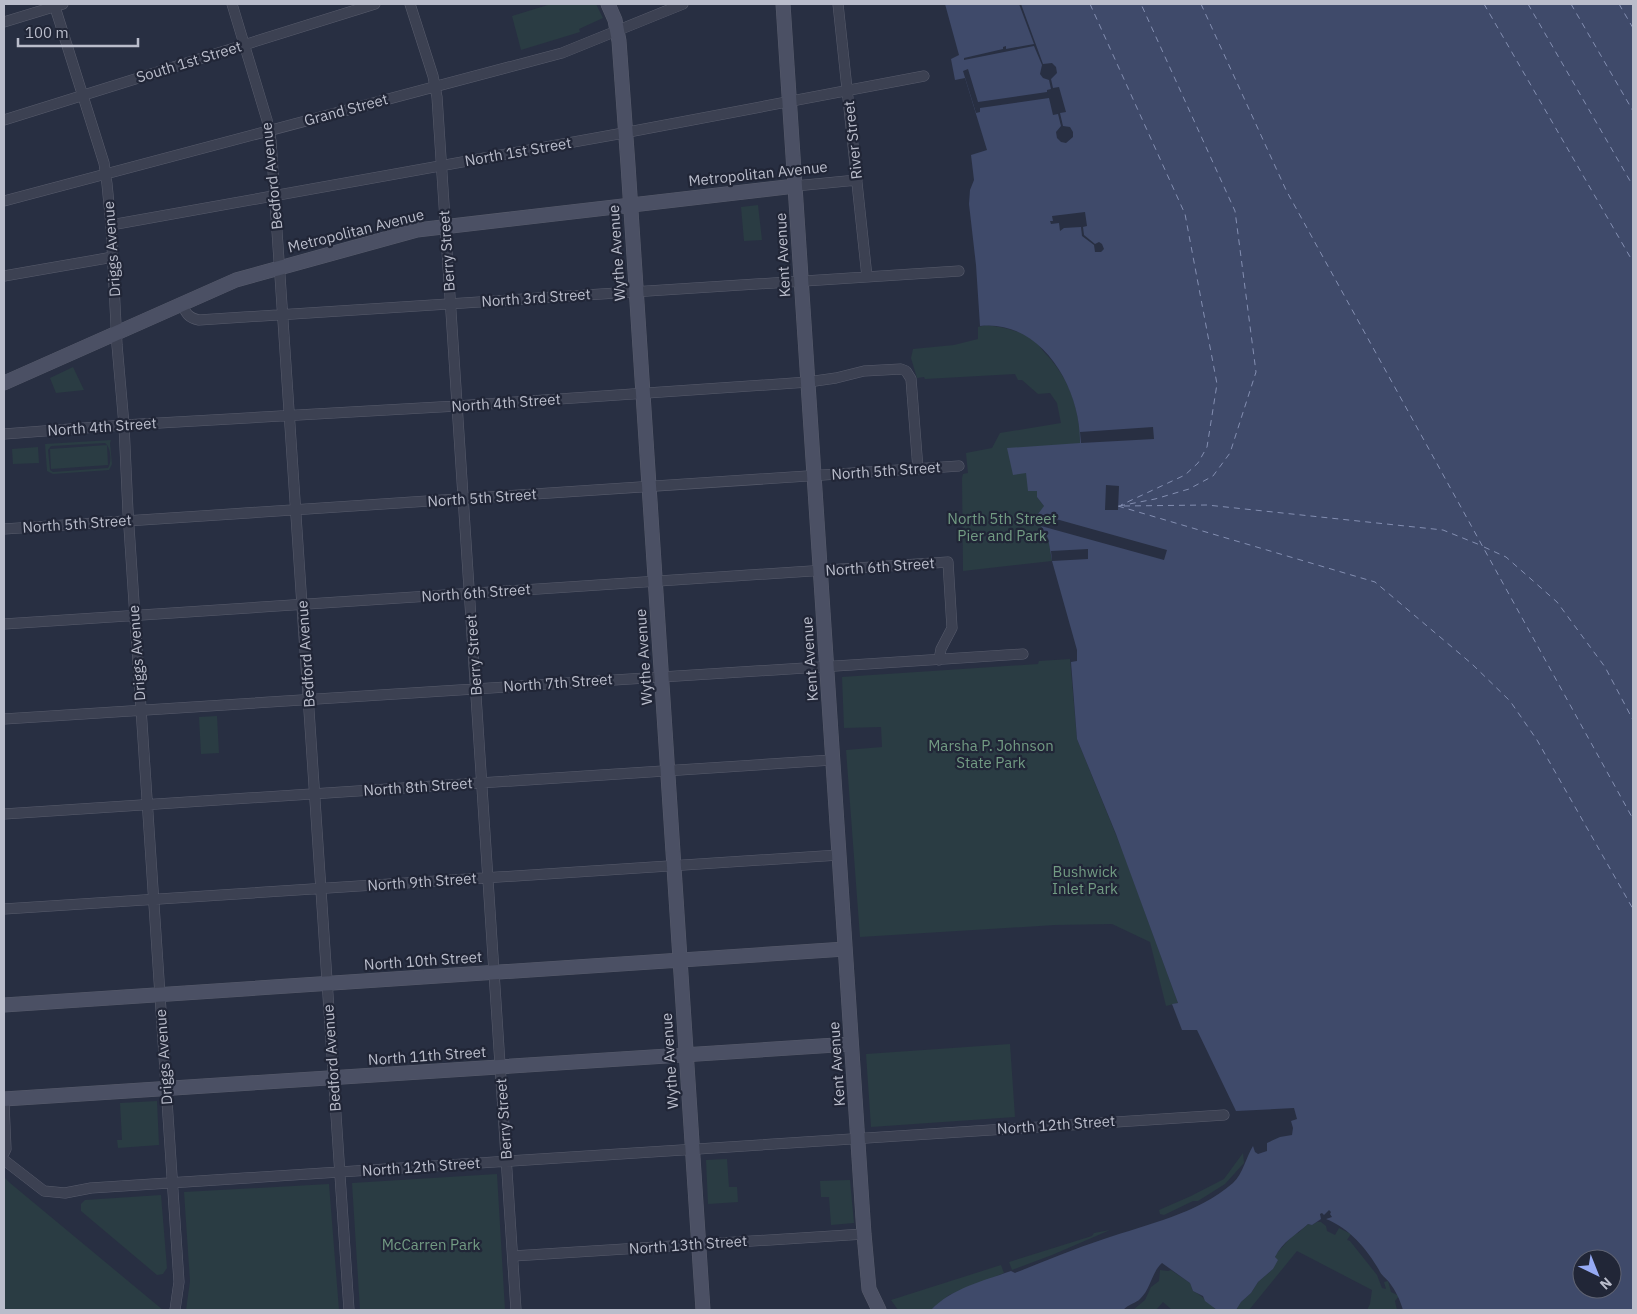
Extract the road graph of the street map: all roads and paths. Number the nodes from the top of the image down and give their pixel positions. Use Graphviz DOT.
graph roads {
  1 [pos="232,4"];
  2 [pos="375,4"];
  3 [pos="410,4"];
  4 [pos="608,4"];
  5 [pos="683,4"];
  6 [pos="783,4"];
  7 [pos="838,4"];
  8 [pos="57,5"];
  9 [pos="4,22"];
  10 [pos="617,30"];
  11 [pos="245,45"];
  12 [pos="924,76"];
  13 [pos="435,86"];
  14 [pos="848,91"];
  15 [pos="82,95"];
  16 [pos="789,102"];
  17 [pos="4,120"];
  18 [pos="269,130"];
  19 [pos="625,132"];
  20 [pos="442,166"];
  21 [pos="105,173"];
  22 [pos="857,180"];
  23 [pos="795,186"];
  24 [pos="275,196"];
  25 [pos="4,201"];
  26 [pos="630,205"];
  27 [pos="111,226"];
  28 [pos="446,226"];
  29 [pos="113,257"];
  30 [pos="280,267"];
  31 [pos="959,270"];
  32 [pos="4,276"];
  33 [pos="867,276"];
  34 [pos="801,281"];
  35 [pos="636,292"];
  36 [pos="182,304"];
  37 [pos="450,304"];
  38 [pos="283,314"];
  39 [pos="116,334"];
  40 [pos="808,382"];
  41 [pos="4,383"];
  42 [pos="643,394"];
  43 [pos="457,406"];
  44 [pos="290,416"];
  45 [pos="124,425"];
  46 [pos="4,434"];
  47 [pos="959,466"];
  48 [pos="918,469"];
  49 [pos="814,476"];
  50 [pos="649,487"];
  51 [pos="463,499"];
  52 [pos="296,510"];
  53 [pos="128,521"];
  54 [pos="4,529"];
  55 [pos="820,572"];
  56 [pos="655,582"];
  57 [pos="470,593"];
  58 [pos="302,604"];
  59 [pos="135,616"];
  60 [pos="4,624"];
  61 [pos="1023,654"];
  62 [pos="939,660"];
  63 [pos="827,666"];
  64 [pos="662,676"];
  65 [pos="476,688"];
  66 [pos="309,699"];
  67 [pos="141,710"];
  68 [pos="4,719"];
  69 [pos="832,760"];
  70 [pos="668,771"];
  71 [pos="482,783"];
  72 [pos="315,794"];
  73 [pos="147,805"];
  74 [pos="4,814"];
  75 [pos="839,855"];
  76 [pos="674,866"];
  77 [pos="488,878"];
  78 [pos="321,889"];
  79 [pos="154,899"];
  80 [pos="4,909"];
  81 [pos="845,949"];
  82 [pos="680,960"];
  83 [pos="494,972"];
  84 [pos="327,983"];
  85 [pos="160,994"];
  86 [pos="4,1005"];
  87 [pos="851,1044"];
  88 [pos="686,1054"];
  89 [pos="500,1067"];
  90 [pos="334,1078"];
  91 [pos="166,1089"];
  92 [pos="4,1099"];
  93 [pos="4,1104"];
  94 [pos="1224,1115"];
  95 [pos="858,1138"];
  96 [pos="692,1149"];
  97 [pos="4,1153"];
  98 [pos="4,1160"];
  99 [pos="506,1161"];
  100 [pos="340,1172"];
  101 [pos="172,1183"];
  102 [pos="864,1234"];
  103 [pos="698,1244"];
  104 [pos="513,1256"];
  105 [pos="175,1310"];
  106 [pos="349,1310"];
  107 [pos="516,1310"];
  108 [pos="703,1310"];
  109 [pos="879,1310"];
  1 -- 11 [label="street, Bedford Avenue"];
  2 -- 11 [label="street, South 1st Street"];
  3 -- 13 [label="street, Berry Street"];
  4 -- 10 [label="main road, Wythe Avenue"];
  5 -- 10 [label="street, Grand Street"];
  6 -- 16 [label="main road, Kent Avenue"];
  7 -- 14 [label="street, River Street"];
  8 -- 9 [label="street"];
  8 -- 15 [label="street, Driggs Avenue"];
  10 -- 13 [label="street, Grand Street"];
  10 -- 19 [label="main road, Wythe Avenue"];
  11 -- 15 [label="street, South 1st Street"];
  11 -- 18 [label="street, Bedford Avenue"];
  12 -- 14 [label="street, North 1st Street"];
  13 -- 18 [label="street, Grand Street"];
  13 -- 20 [label="street, Berry Street"];
  14 -- 16 [label="street, North 1st Street"];
  14 -- 22 [label="street, River Street"];
  15 -- 17 [label="street, South 1st Street"];
  15 -- 21 [label="street, Driggs Avenue"];
  16 -- 19 [label="street, North 1st Street"];
  16 -- 23 [label="main road, Kent Avenue"];
  18 -- 21 [label="street, Grand Street"];
  18 -- 24 [label="street, Bedford Avenue"];
  19 -- 20 [label="street, North 1st Street"];
  19 -- 26 [label="main road, Wythe Avenue"];
  20 -- 24 [label="street, North 1st Street"];
  20 -- 28 [label="street, Berry Street"];
  21 -- 25 [label="street, Grand Street"];
  21 -- 27 [label="street, Driggs Avenue"];
  22 -- 23 [label="street, Metropolitan Avenue"];
  22 -- 33 [label="street, River Street"];
  23 -- 26 [label="main road, Metropolitan Avenue"];
  23 -- 34 [label="main road, Kent Avenue"];
  24 -- 27 [label="street, North 1st Street"];
  24 -- 30 [label="street, Bedford Avenue"];
  26 -- 28 [label="main road, Metropolitan Avenue"];
  26 -- 35 [label="main road, Wythe Avenue"];
  27 -- 29 [label="street, Driggs Avenue"];
  28 -- 30 [label="main road, Metropolitan Avenue"];
  28 -- 37 [label="street, Berry Street"];
  29 -- 32 [label="street"];
  29 -- 39 [label="street, Driggs Avenue"];
  30 -- 36 [label="main road, Metropolitan Avenue"];
  30 -- 38 [label="street, Bedford Avenue"];
  31 -- 33 [label="street, North 3rd Street"];
  33 -- 34 [label="street, North 3rd Street"];
  34 -- 35 [label="street, North 3rd Street"];
  34 -- 40 [label="main road, Kent Avenue"];
  35 -- 37 [label="street, North 3rd Street"];
  35 -- 42 [label="main road, Wythe Avenue"];
  36 -- 38 [label="street, North 3rd Street"];
  36 -- 39 [label="main road, Metropolitan Avenue"];
  37 -- 38 [label="street, North 3rd Street"];
  37 -- 43 [label="street, Berry Street"];
  38 -- 44 [label="street, Bedford Avenue"];
  39 -- 41 [label="main road, Metropolitan Avenue"];
  39 -- 45 [label="street, Driggs Avenue"];
  40 -- 42 [label="street, North 4th Street"];
  40 -- 48 [label="street, North 4th Street"];
  40 -- 49 [label="main road, Kent Avenue"];
  42 -- 43 [label="street, North 4th Street"];
  42 -- 50 [label="main road, Wythe Avenue"];
  43 -- 44 [label="street, North 4th Street"];
  43 -- 51 [label="street, Berry Street"];
  44 -- 45 [label="street, North 4th Street"];
  44 -- 52 [label="street, Bedford Avenue"];
  45 -- 46 [label="street, North 4th Street"];
  45 -- 53 [label="street, Driggs Avenue"];
  47 -- 48 [label="street, North 5th Street"];
  48 -- 49 [label="street, North 5th Street"];
  49 -- 50 [label="street, North 5th Street"];
  49 -- 55 [label="main road, Kent Avenue"];
  50 -- 51 [label="street, North 5th Street"];
  50 -- 56 [label="main road, Wythe Avenue"];
  51 -- 52 [label="street, North 5th Street"];
  51 -- 57 [label="street, Berry Street"];
  52 -- 53 [label="street, North 5th Street"];
  52 -- 58 [label="street, Bedford Avenue"];
  53 -- 54 [label="street, North 5th Street"];
  53 -- 59 [label="street, Driggs Avenue"];
  55 -- 56 [label="street, North 6th Street"];
  55 -- 62 [label="street, North 6th Street"];
  55 -- 63 [label="main road, Kent Avenue"];
  56 -- 57 [label="street, North 6th Street"];
  56 -- 64 [label="main road, Wythe Avenue"];
  57 -- 58 [label="street, North 6th Street"];
  57 -- 65 [label="street, Berry Street"];
  58 -- 59 [label="street, North 6th Street"];
  58 -- 66 [label="street, Bedford Avenue"];
  59 -- 60 [label="street, North 6th Street"];
  59 -- 67 [label="street, Driggs Avenue"];
  61 -- 62 [label="street, North 7th Street"];
  62 -- 63 [label="street, North 7th Street"];
  63 -- 64 [label="street, North 7th Street"];
  63 -- 69 [label="main road, Kent Avenue"];
  64 -- 65 [label="street, North 7th Street"];
  64 -- 70 [label="main road, Wythe Avenue"];
  65 -- 66 [label="street, North 7th Street"];
  65 -- 71 [label="street, Berry Street"];
  66 -- 67 [label="street, North 7th Street"];
  66 -- 72 [label="street, Bedford Avenue"];
  67 -- 68 [label="street, North 7th Street"];
  67 -- 73 [label="street, Driggs Avenue"];
  69 -- 70 [label="street, North 8th Street"];
  69 -- 75 [label="main road, Kent Avenue"];
  70 -- 71 [label="street, North 8th Street"];
  70 -- 76 [label="main road, Wythe Avenue"];
  71 -- 72 [label="street, North 8th Street"];
  71 -- 77 [label="street, Berry Street"];
  72 -- 73 [label="street, North 8th Street"];
  72 -- 78 [label="street, Bedford Avenue"];
  73 -- 74 [label="street, North 8th Street"];
  73 -- 79 [label="street, Driggs Avenue"];
  75 -- 76 [label="street, North 9th Street"];
  75 -- 81 [label="main road, Kent Avenue"];
  76 -- 77 [label="street, North 9th Street"];
  76 -- 82 [label="main road, Wythe Avenue"];
  77 -- 78 [label="street, North 9th Street"];
  77 -- 83 [label="street, Berry Street"];
  78 -- 79 [label="street, North 9th Street"];
  78 -- 84 [label="street, Bedford Avenue"];
  79 -- 80 [label="street, North 9th Street"];
  79 -- 85 [label="street, Driggs Avenue"];
  81 -- 82 [label="main road, North 10th Street"];
  81 -- 87 [label="main road, Kent Avenue"];
  82 -- 83 [label="main road, North 10th Street"];
  82 -- 88 [label="main road, Wythe Avenue"];
  83 -- 84 [label="main road, North 10th Street"];
  83 -- 89 [label="street, Berry Street"];
  84 -- 85 [label="main road, North 10th Street"];
  84 -- 90 [label="street, Bedford Avenue"];
  85 -- 86 [label="main road, North 10th Street"];
  85 -- 91 [label="street, Driggs Avenue"];
  87 -- 88 [label="main road, North 11th Street"];
  87 -- 95 [label="main road, Kent Avenue"];
  88 -- 89 [label="main road, North 11th Street"];
  88 -- 96 [label="main road, Wythe Avenue"];
  89 -- 90 [label="main road, North 11th Street"];
  89 -- 99 [label="street, Berry Street"];
  90 -- 91 [label="main road, North 11th Street"];
  90 -- 100 [label="street, Bedford Avenue"];
  91 -- 92 [label="main road, North 11th Street"];
  91 -- 101 [label="street, Driggs Avenue"];
  93 -- 97 [label="street"];
  94 -- 95 [label="street, North 12th Street"];
  95 -- 96 [label="street, North 12th Street"];
  95 -- 102 [label="main road, Kent Avenue"];
  96 -- 99 [label="street, North 12th Street"];
  96 -- 103 [label="main road, Wythe Avenue"];
  98 -- 101 [label="street, North 12th Street"];
  99 -- 100 [label="street, North 12th Street"];
  99 -- 104 [label="street, Berry Street"];
  100 -- 101 [label="street, North 12th Street"];
  100 -- 106 [label="street, Bedford Avenue"];
  101 -- 105 [label="street, Driggs Avenue"];
  102 -- 103 [label="street, North 13th Street"];
  102 -- 109 [label="main road, Kent Avenue"];
  103 -- 104 [label="street, North 13th Street"];
  103 -- 108 [label="main road, Wythe Avenue"];
  104 -- 107 [label="street, Berry Street"];
}
